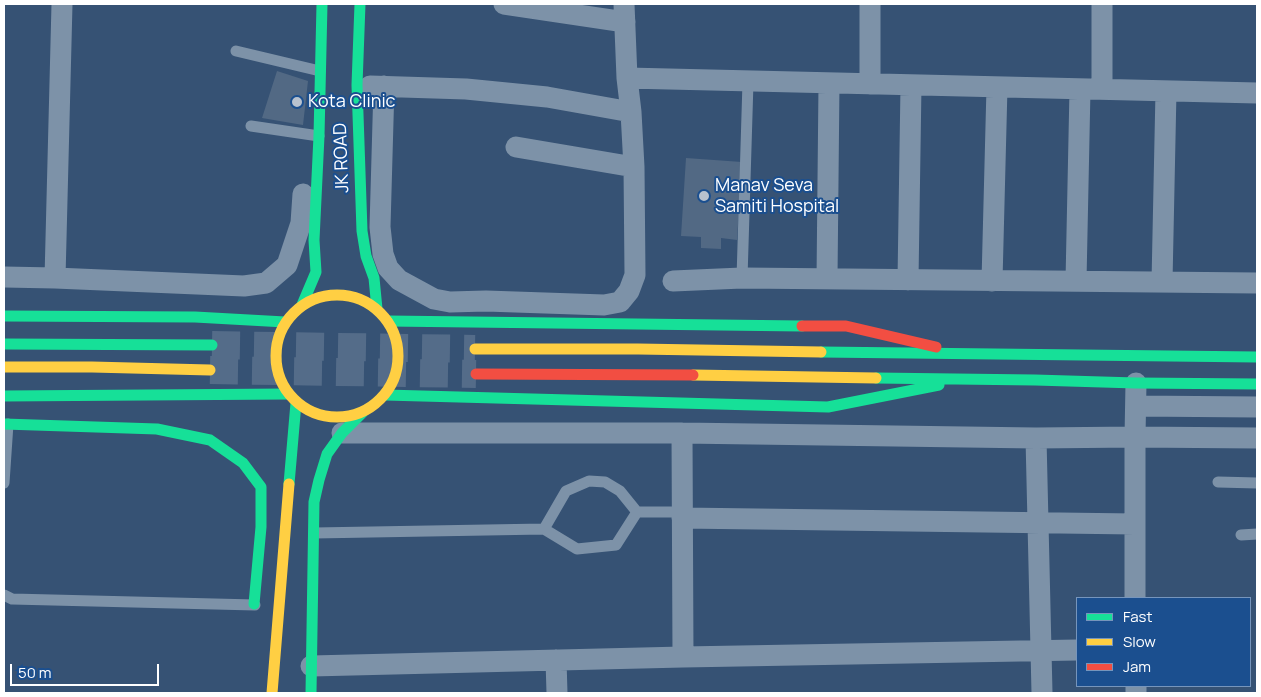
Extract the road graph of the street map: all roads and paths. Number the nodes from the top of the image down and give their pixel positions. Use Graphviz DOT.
graph roads {
  1 [pos="62,4"];
  2 [pos="322,4"];
  3 [pos="360,4"];
  4 [pos="504,4"];
  5 [pos="870,4"];
  6 [pos="1102,4"];
  7 [pos="624,13"];
  8 [pos="236,51"];
  9 [pos="320,71"];
  10 [pos="627,78"];
  11 [pos="748,82"];
  12 [pos="829,83"];
  13 [pos="870,84"];
  14 [pos="911,85"];
  15 [pos="357,86"];
  16 [pos="384,86"];
  17 [pos="997,87"];
  18 [pos="1080,89"];
  19 [pos="1102,89"];
  20 [pos="1166,91"];
  21 [pos="1257,93"];
  22 [pos="631,112"];
  23 [pos="251,126"];
  24 [pos="318,136"];
  25 [pos="516,147"];
  26 [pos="318,160"];
  27 [pos="634,167"];
  28 [pos="4,277"];
  29 [pos="55,278"];
  30 [pos="742,278"];
  31 [pos="827,279"];
  32 [pos="673,280"];
  33 [pos="908,280"];
  34 [pos="992,281"];
  35 [pos="1076,281"];
  36 [pos="1162,282"];
  37 [pos="1257,283"];
  38 [pos="302,305"];
  39 [pos="377,309"];
  40 [pos="4,316"];
  41 [pos="388,321"];
  42 [pos="286,322"];
  43 [pos="4,344"];
  44 [pos="212,345"];
  45 [pos="475,349"];
  46 [pos="963,354"];
  47 [pos="1257,357"];
  48 [pos="4,367"];
  49 [pos="210,370"];
  50 [pos="476,374"];
  51 [pos="967,379"];
  52 [pos="1136,383"];
  53 [pos="1257,384"];
  54 [pos="288,394"];
  55 [pos="385,395"];
  56 [pos="4,396"];
  57 [pos="296,403"];
  58 [pos="1136,406"];
  59 [pos="1257,407"];
  60 [pos="363,412"];
  61 [pos="6,424"];
  62 [pos="342,433"];
  63 [pos="682,433"];
  64 [pos="1135,437"];
  65 [pos="1036,438"];
  66 [pos="1257,438"];
  67 [pos="1218,482"];
  68 [pos="4,483"];
  69 [pos="1257,483"];
  70 [pos="637,512"];
  71 [pos="682,515"];
  72 [pos="1038,523"];
  73 [pos="1135,524"];
  74 [pos="544,529"];
  75 [pos="314,533"];
  76 [pos="1257,534"];
  77 [pos="1241,535"];
  78 [pos="4,595"];
  79 [pos="1135,597"];
  80 [pos="267,606"];
  81 [pos="1076,650"];
  82 [pos="1040,651"];
  83 [pos="683,657"];
  84 [pos="556,660"];
  85 [pos="311,666"];
  86 [pos="272,693"];
  87 [pos="311,693"];
  88 [pos="557,693"];
  89 [pos="1042,693"];
  1 -- 29 [label="street"];
  2 -- 9 [label="street, JK ROAD"];
  3 -- 15 [label="street, JK ROAD"];
  4 -- 7 [label="street"];
  5 -- 13 [label="street"];
  6 -- 19 [label="street"];
  7 -- 10 [label="street"];
  8 -- 9 [label="lane"];
  9 -- 24 [label="street, JK ROAD"];
  10 -- 11 [label="street"];
  10 -- 22 [label="street"];
  11 -- 12 [label="street"];
  11 -- 30 [label="lane"];
  12 -- 13 [label="street"];
  12 -- 31 [label="street"];
  13 -- 14 [label="street"];
  14 -- 17 [label="street"];
  14 -- 33 [label="street"];
  15 -- 16 [label="street"];
  15 -- 39 [label="street, JK ROAD"];
  16 -- 22 [label="street"];
  16 -- 27 [label="street"];
  17 -- 18 [label="street"];
  17 -- 34 [label="street"];
  18 -- 19 [label="street"];
  18 -- 35 [label="street"];
  19 -- 20 [label="street"];
  20 -- 21 [label="street"];
  20 -- 36 [label="street"];
  22 -- 27 [label="street"];
  23 -- 24 [label="lane"];
  24 -- 26 [label="street, JK ROAD"];
  25 -- 27 [label="street"];
  26 -- 29 [label="street"];
  26 -- 38 [label="street, JK ROAD"];
  28 -- 29 [label="street"];
  30 -- 31 [label="street"];
  30 -- 32 [label="street"];
  31 -- 33 [label="street"];
  33 -- 34 [label="street"];
  34 -- 35 [label="street"];
  35 -- 36 [label="street"];
  36 -- 37 [label="street"];
  38 -- 39 [label="street"];
  38 -- 42 [label="street"];
  39 -- 41 [label="street"];
  40 -- 42 [label="street"];
  41 -- 46 [label="street"];
  41 -- 55 [label="street"];
  42 -- 54 [label="street"];
  43 -- 44 [label="street"];
  45 -- 46 [label="street"];
  46 -- 47 [label="street"];
  48 -- 49 [label="street"];
  50 -- 51 [label="street"];
  51 -- 52 [label="street"];
  51 -- 55 [label="street"];
  52 -- 53 [label="street"];
  52 -- 58 [label="street"];
  54 -- 56 [label="street"];
  54 -- 57 [label="street"];
  55 -- 60 [label="street"];
  57 -- 60 [label="street"];
  57 -- 80 [label="street"];
  58 -- 59 [label="street"];
  58 -- 64 [label="street"];
  60 -- 62 [label="street"];
  61 -- 68 [label="lane"];
  61 -- 80 [label="street"];
  62 -- 63 [label="street"];
  62 -- 75 [label="street"];
  63 -- 65 [label="street"];
  63 -- 71 [label="street"];
  64 -- 65 [label="street"];
  64 -- 66 [label="street"];
  64 -- 73 [label="street"];
  65 -- 72 [label="street"];
  67 -- 69 [label="lane"];
  70 -- 71 [label="lane"];
  70 -- 74 [label="lane"];
  70 -- 74 [label="lane"];
  71 -- 72 [label="street"];
  71 -- 83 [label="street"];
  72 -- 73 [label="street"];
  72 -- 82 [label="street"];
  73 -- 79 [label="street"];
  74 -- 75 [label="lane"];
  75 -- 85 [label="street"];
  76 -- 77 [label="lane"];
  78 -- 80 [label="lane"];
  80 -- 86 [label="street"];
  81 -- 82 [label="street"];
  82 -- 83 [label="street"];
  82 -- 89 [label="street"];
  83 -- 84 [label="street"];
  84 -- 85 [label="street"];
  84 -- 88 [label="street"];
  85 -- 87 [label="street"];
}
